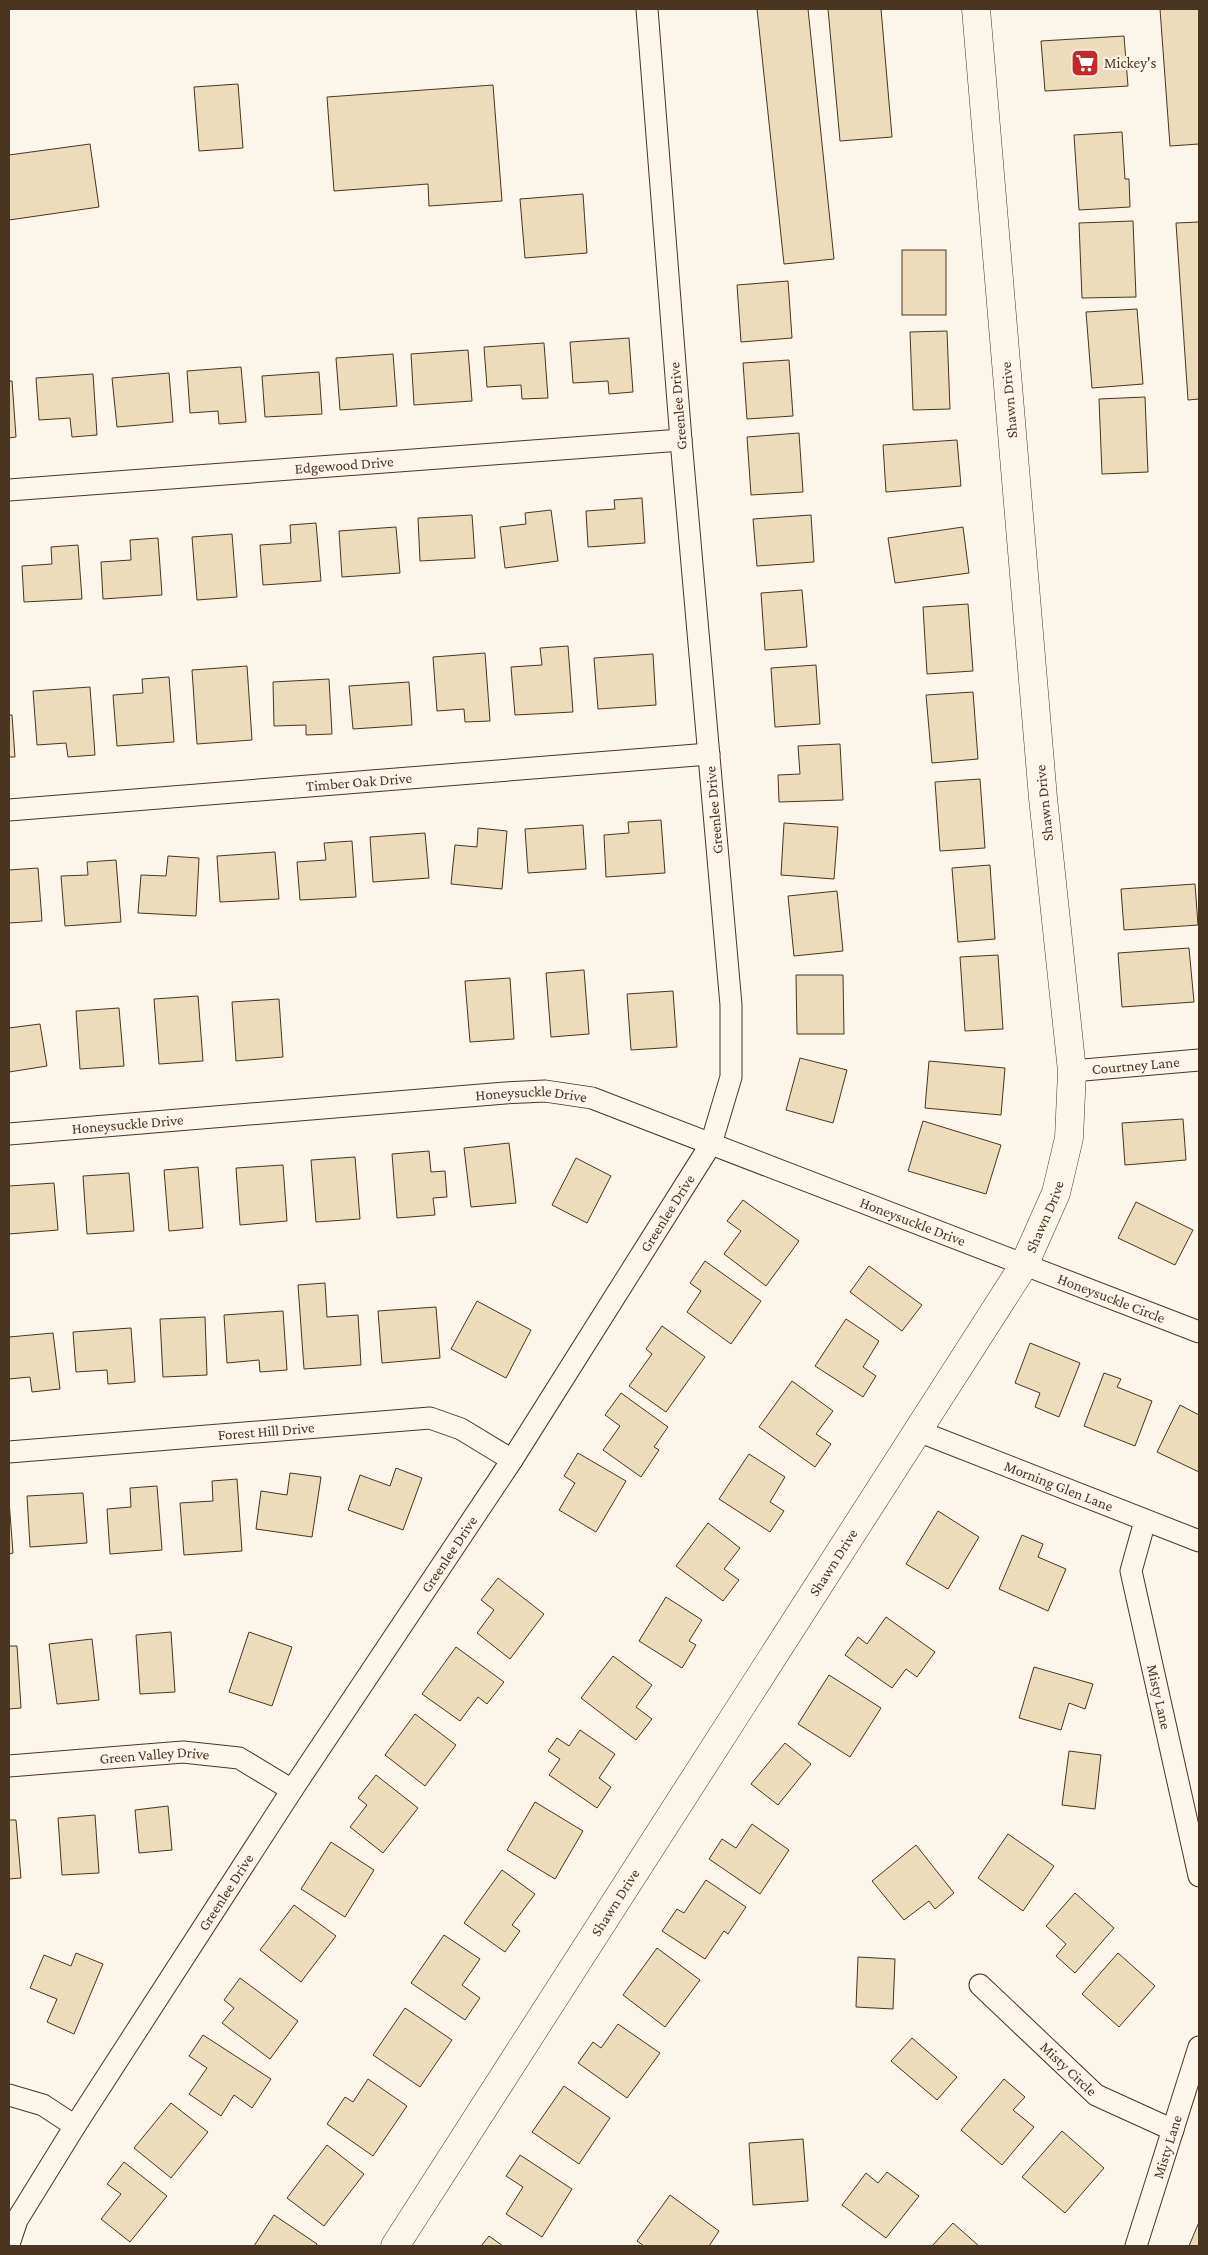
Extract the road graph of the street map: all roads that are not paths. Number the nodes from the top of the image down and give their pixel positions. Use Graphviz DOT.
graph roads {
  1 [pos="647,9"];
  2 [pos="976,9"];
  3 [pos="681,440"];
  4 [pos="9,490"];
  5 [pos="709,754"];
  6 [pos="9,810"];
  7 [pos="1199,1060"];
  8 [pos="1072,1071"];
  9 [pos="9,1134"];
  10 [pos="711,1144"];
  11 [pos="1024,1265"];
  12 [pos="1199,1332"];
  13 [pos="918,1431"];
  14 [pos="9,1452"];
  15 [pos="512,1460"];
  16 [pos="1145,1521"];
  17 [pos="1199,1541"];
  18 [pos="9,1766"];
  19 [pos="292,1790"];
  20 [pos="1199,1876"];
  21 [pos="980,1985"];
  22 [pos="1199,2048"];
  23 [pos="9,2095"];
  24 [pos="76,2126"];
  25 [pos="1174,2130"];
  26 [pos="9,2244"];
  27 [pos="395,2246"];
  28 [pos="1136,2246"];
  1 -- 3 [label="street, Greenlee Drive"];
  2 -- 8 [label="street, Shawn Drive"];
  3 -- 4 [label="street, Edgewood Drive"];
  3 -- 5 [label="street, Greenlee Drive"];
  5 -- 6 [label="street, Timber Oak Drive"];
  5 -- 10 [label="street, Greenlee Drive"];
  7 -- 8 [label="street, Courtney Lane"];
  8 -- 11 [label="street, Shawn Drive"];
  9 -- 10 [label="street, Honeysuckle Drive"];
  10 -- 11 [label="street, Honeysuckle Drive"];
  10 -- 15 [label="street, Greenlee Drive"];
  11 -- 12 [label="street, Honeysuckle Circle"];
  11 -- 13 [label="street, Shawn Drive"];
  13 -- 16 [label="street, Morning Glen Lane"];
  13 -- 27 [label="street, Shawn Drive"];
  14 -- 15 [label="street, Forest Hill Drive"];
  15 -- 19 [label="street, Greenlee Drive"];
  16 -- 17 [label="street, Morning Glen Lane"];
  16 -- 20 [label="street, Misty Lane"];
  18 -- 19 [label="street, Green Valley Drive"];
  19 -- 24 [label="street, Greenlee Drive"];
  21 -- 25 [label="street, Misty Circle"];
  22 -- 25 [label="street, Misty Lane"];
  23 -- 24 [label="street"];
  24 -- 26 [label="street, Greenlee Drive"];
  25 -- 28 [label="street, Misty Lane"];
}
